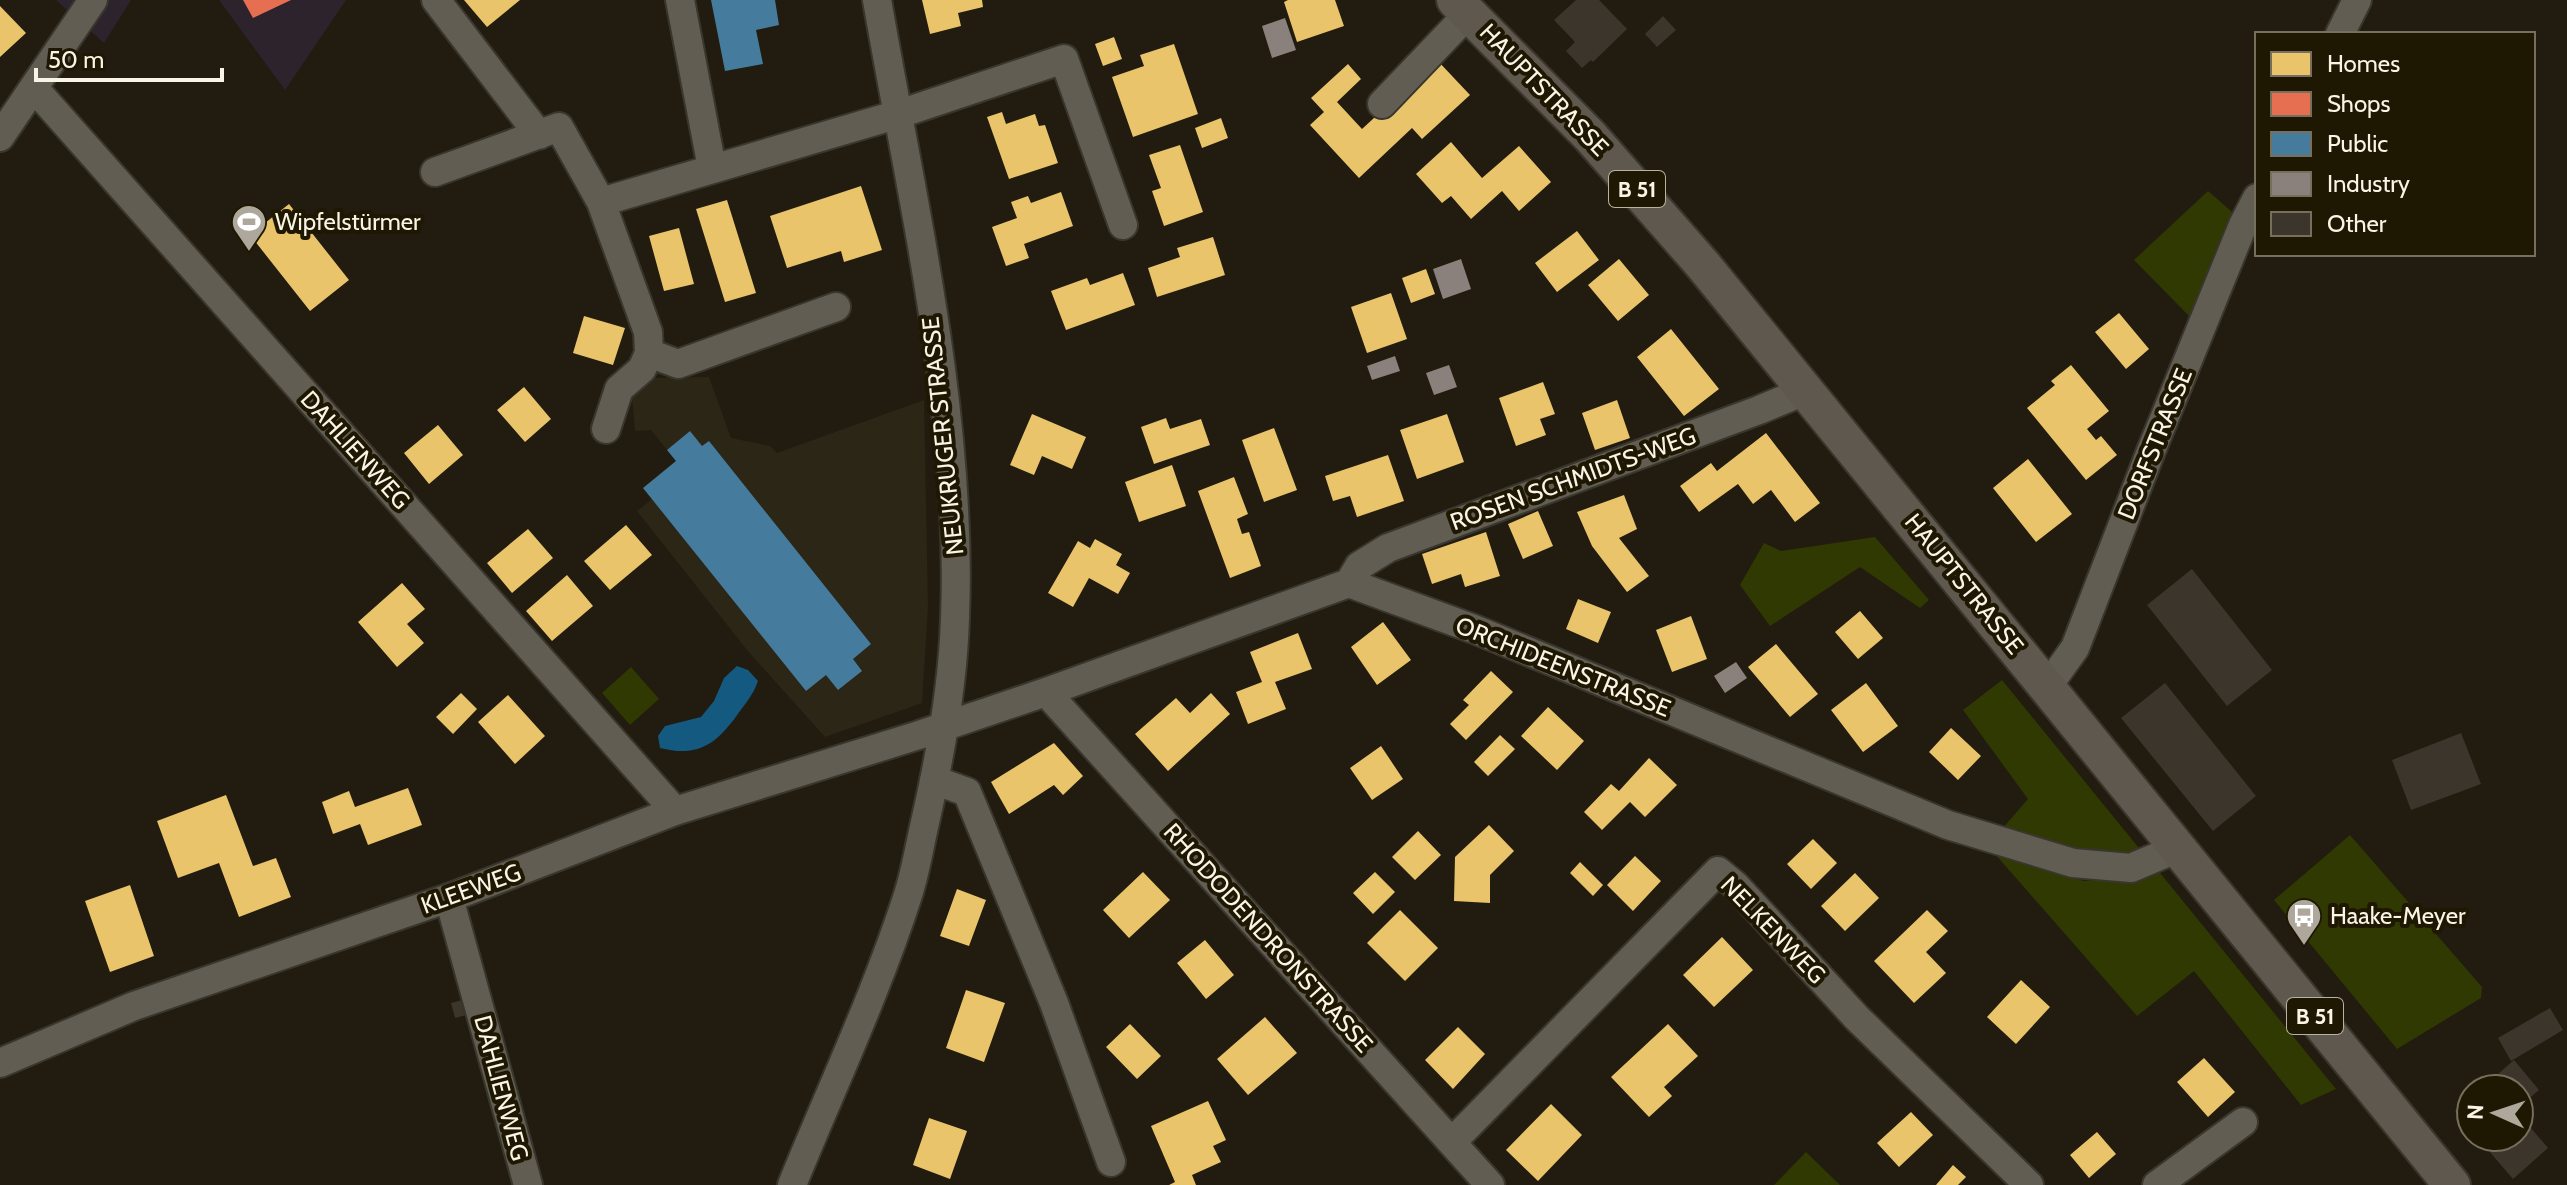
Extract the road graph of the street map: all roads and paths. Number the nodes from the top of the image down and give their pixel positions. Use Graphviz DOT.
graph roads {
  1 [pos="93,0"];
  2 [pos="436,0"];
  3 [pos="680,0"];
  4 [pos="877,0"];
  5 [pos="2357,0"];
  6 [pos="1462,6"];
  7 [pos="2341,32"];
  8 [pos="34,88"];
  9 [pos="1382,104"];
  10 [pos="899,114"];
  11 [pos="549,131"];
  12 [pos="0,137"];
  13 [pos="712,168"];
  14 [pos="435,172"];
  15 [pos="601,202"];
  16 [pos="2255,202"];
  17 [pos="1123,225"];
  18 [pos="836,307"];
  19 [pos="649,353"];
  20 [pos="1807,390"];
  21 [pos="606,429"];
  22 [pos="1349,583"];
  23 [pos="2047,687"];
  24 [pos="1046,692"];
  25 [pos="946,725"];
  26 [pos="934,780"];
  27 [pos="675,811"];
  28 [pos="2178,848"];
  29 [pos="449,898"];
  30 [pos="0,1063"];
  31 [pos="2243,1122"];
  32 [pos="1452,1142"];
  33 [pos="1111,1162"];
  34 [pos="528,1185"];
  35 [pos="792,1185"];
  36 [pos="1490,1185"];
  37 [pos="2029,1185"];
  38 [pos="2157,1185"];
  39 [pos="2452,1185"];
  1 -- 8 [label="street"];
  2 -- 11 [label="street"];
  3 -- 13 [label="street"];
  4 -- 10 [label="street, NEUKRUGER STRASSE"];
  5 -- 7 [label="street"];
  6 -- 9 [label="street"];
  6 -- 20 [label="main road, HAUPTSTRASSE / B 51"];
  8 -- 12 [label="street"];
  8 -- 27 [label="street, DAHLIENWEG"];
  10 -- 13 [label="street"];
  10 -- 17 [label="street"];
  10 -- 25 [label="street, NEUKRUGER STRASSE"];
  11 -- 14 [label="street"];
  11 -- 15 [label="street"];
  13 -- 15 [label="street"];
  15 -- 19 [label="street"];
  16 -- 23 [label="street, DORFSTRASSE"];
  18 -- 19 [label="street"];
  19 -- 21 [label="street"];
  20 -- 22 [label="street, ROSEN SCHMIDTS-WEG"];
  20 -- 23 [label="main road, HAUPTSTRASSE / B 51"];
  22 -- 24 [label="street"];
  22 -- 28 [label="street, ORCHIDEENSTRASSE"];
  23 -- 28 [label="main road, HAUPTSTRASSE / B 51"];
  24 -- 25 [label="street"];
  24 -- 32 [label="street, RHODODENDRONSTRASSE"];
  25 -- 26 [label="street, NEUKRUGER STRASSE"];
  25 -- 27 [label="street, KLEEWEG"];
  26 -- 33 [label="street"];
  26 -- 35 [label="street, NEUKRUGER STRASSE"];
  27 -- 29 [label="street, KLEEWEG"];
  28 -- 39 [label="main road, HAUPTSTRASSE / B 51"];
  29 -- 30 [label="street, KLEEWEG"];
  29 -- 34 [label="street, DAHLIENWEG"];
  31 -- 38 [label="street"];
  32 -- 36 [label="street, RHODODENDRONSTRASSE"];
  32 -- 37 [label="street, NELKENWEG"];
}
